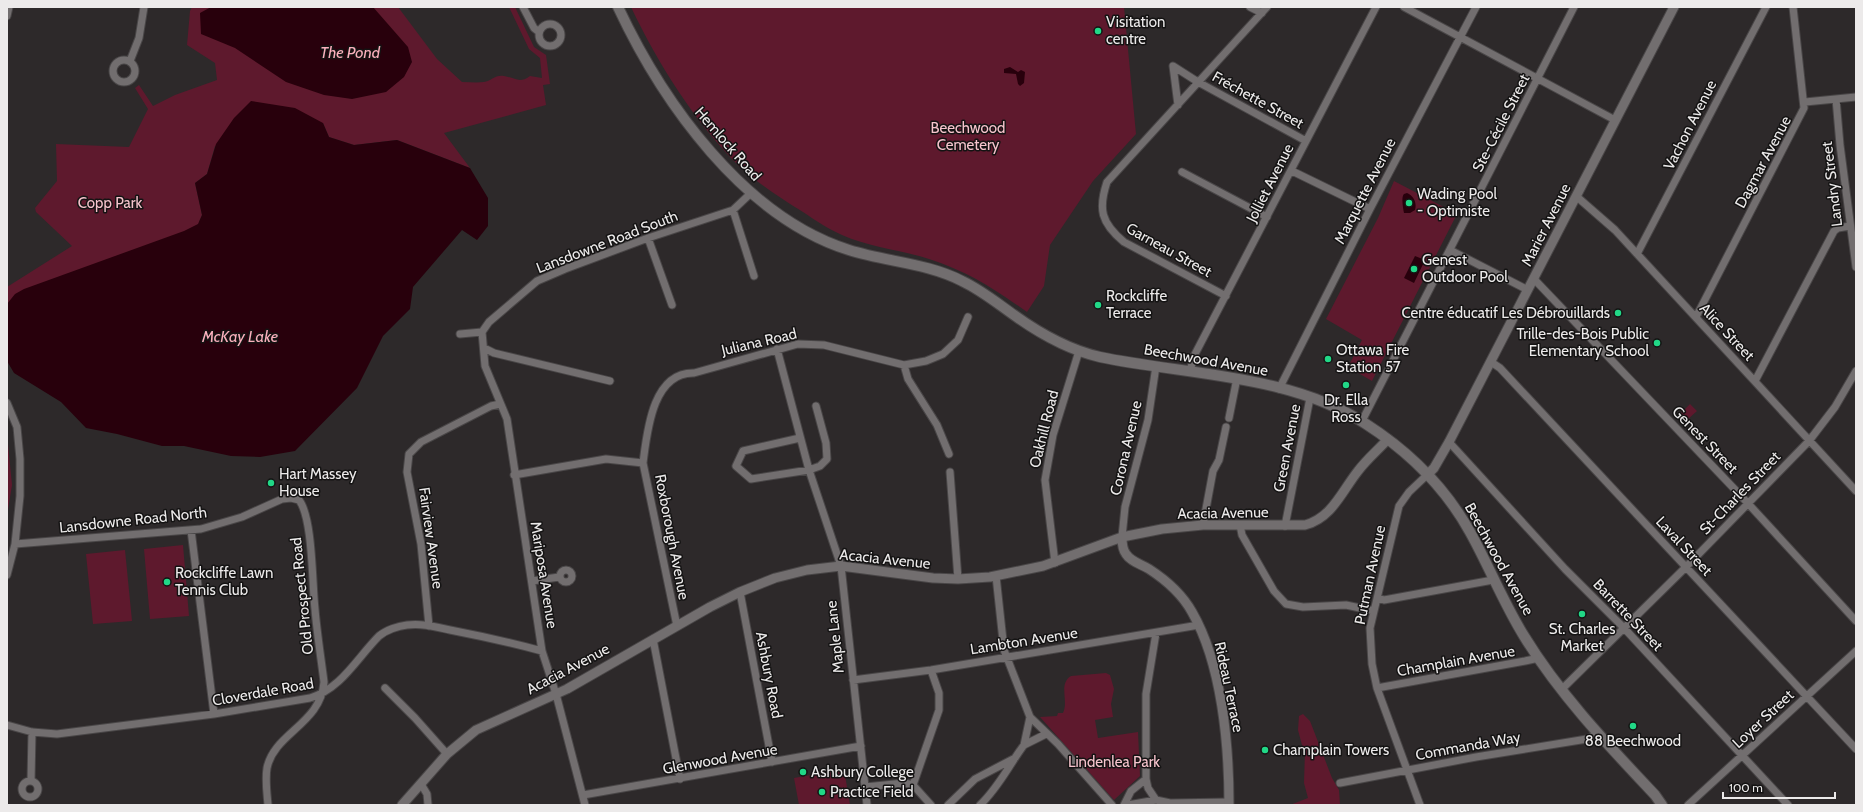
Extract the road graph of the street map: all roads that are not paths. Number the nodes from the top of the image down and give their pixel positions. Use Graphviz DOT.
graph roads {
  1 [pos="9,7"];
  2 [pos="144,7"];
  3 [pos="523,7"];
  4 [pos="618,7"];
  5 [pos="1250,7"];
  6 [pos="1267,7"];
  7 [pos="1376,7"];
  8 [pos="1404,7"];
  9 [pos="1476,7"];
  10 [pos="1574,7"];
  11 [pos="1674,7"];
  12 [pos="1766,7"];
  13 [pos="1793,7"];
  14 [pos="1262,13"];
  15 [pos="7,16"];
  16 [pos="539,32"];
  17 [pos="1461,37"];
  18 [pos="130,61"];
  19 [pos="1538,79"];
  20 [pos="1198,82"];
  21 [pos="1856,97"];
  22 [pos="1836,99"];
  23 [pos="1805,102"];
  24 [pos="1178,105"];
  25 [pos="1615,120"];
  26 [pos="1306,141"];
  27 [pos="1292,171"];
  28 [pos="1182,172"];
  29 [pos="751,194"];
  30 [pos="1576,196"];
  31 [pos="1370,209"];
  32 [pos="733,210"];
  33 [pos="1267,217"];
  34 [pos="1850,226"];
  35 [pos="648,238"];
  36 [pos="1450,250"];
  37 [pos="1637,254"];
  38 [pos="1856,267"];
  39 [pos="754,276"];
  40 [pos="1534,279"];
  41 [pos="975,287"];
  42 [pos="1528,290"];
  43 [pos="1226,296"];
  44 [pos="672,305"];
  45 [pos="968,317"];
  46 [pos="1696,318"];
  47 [pos="482,332"];
  48 [pos="460,334"];
  49 [pos="484,348"];
  50 [pos="777,349"];
  51 [pos="1079,351"];
  52 [pos="1491,362"];
  53 [pos="904,365"];
  54 [pos="1156,366"];
  55 [pos="1190,371"];
  56 [pos="1856,372"];
  57 [pos="1237,378"];
  58 [pos="610,381"];
  59 [pos="1754,381"];
  60 [pos="1280,389"];
  61 [pos="1310,398"];
  62 [pos="7,403"];
  63 [pos="500,404"];
  64 [pos="816,406"];
  65 [pos="1229,418"];
  66 [pos="1362,421"];
  67 [pos="1226,427"];
  68 [pos="800,438"];
  69 [pos="1388,439"];
  70 [pos="1809,441"];
  71 [pos="1449,442"];
  72 [pos="949,454"];
  73 [pos="644,463"];
  74 [pos="809,470"];
  75 [pos="950,472"];
  76 [pos="1428,474"];
  77 [pos="514,475"];
  78 [pos="1856,490"];
  79 [pos="297,499"];
  80 [pos="1748,504"];
  81 [pos="1203,525"];
  82 [pos="1240,525"];
  83 [pos="1285,526"];
  84 [pos="191,530"];
  85 [pos="1122,536"];
  86 [pos="15,544"];
  87 [pos="1055,563"];
  88 [pos="841,566"];
  89 [pos="1686,567"];
  90 [pos="7,574"];
  91 [pos="996,576"];
  92 [pos="559,577"];
  93 [pos="958,579"];
  94 [pos="1493,580"];
  95 [pos="532,581"];
  96 [pos="740,592"];
  97 [pos="1378,598"];
  98 [pos="1374,611"];
  99 [pos="1856,621"];
  100 [pos="1198,625"];
  101 [pos="429,626"];
  102 [pos="677,626"];
  103 [pos="1624,628"];
  104 [pos="1156,632"];
  105 [pos="653,639"];
  106 [pos="542,651"];
  107 [pos="1856,651"];
  108 [pos="1007,657"];
  109 [pos="1538,658"];
  110 [pos="931,670"];
  111 [pos="853,680"];
  112 [pos="384,688"];
  113 [pos="1377,688"];
  114 [pos="1561,690"];
  115 [pos="323,694"];
  116 [pos="556,694"];
  117 [pos="1806,696"];
  118 [pos="214,714"];
  119 [pos="1030,717"];
  120 [pos="7,725"];
  121 [pos="32,732"];
  122 [pos="1598,733"];
  123 [pos="1046,734"];
  124 [pos="1024,745"];
  125 [pos="862,746"];
  126 [pos="1856,749"];
  127 [pos="447,754"];
  128 [pos="1742,756"];
  129 [pos="1014,758"];
  130 [pos="772,762"];
  131 [pos="1408,769"];
  132 [pos="680,779"];
  133 [pos="1146,779"];
  134 [pos="30,781"];
  135 [pos="1340,782"];
  136 [pos="421,784"];
  137 [pos="913,785"];
  138 [pos="865,787"];
  139 [pos="583,795"];
  140 [pos="1156,800"];
  141 [pos="1229,804"];
  142 [pos="268,805"];
  143 [pos="402,805"];
  144 [pos="428,805"];
  145 [pos="585,805"];
  146 [pos="867,805"];
  147 [pos="931,805"];
  148 [pos="948,805"];
  149 [pos="980,805"];
  150 [pos="1112,805"];
  151 [pos="1124,805"];
  152 [pos="1128,805"];
  153 [pos="1420,805"];
  154 [pos="1662,805"];
  155 [pos="1688,805"];
  156 [pos="1788,805"];
  1 -- 15 [label="street"];
  2 -- 18 [label="street"];
  3 -- 16 [label="street"];
  4 -- 29 [label="main road, Hemlock Road"];
  5 -- 14 [label="street"];
  6 -- 14 [label="street"];
  7 -- 26 [label="street, Jolliet Avenue"];
  8 -- 17 [label="street"];
  9 -- 17 [label="street, Marquette Avenue"];
  10 -- 19 [label="street, Ste-Cécile Street"];
  11 -- 25 [label="street, Marier Avenue"];
  12 -- 37 [label="street, Vachon Avenue"];
  13 -- 23 [label="street, Dagmar Avenue"];
  14 -- 20 [label="street"];
  17 -- 19 [label="street"];
  17 -- 31 [label="street, Marquette Avenue"];
  19 -- 25 [label="street"];
  19 -- 36 [label="street, Ste-Cécile Street"];
  20 -- 24 [label="street"];
  20 -- 24 [label="street, Fréchette Street"];
  20 -- 26 [label="street, Fréchette Street"];
  21 -- 22 [label="street"];
  22 -- 23 [label="street"];
  22 -- 34 [label="street, Landry Street"];
  23 -- 46 [label="street, Dagmar Avenue"];
  24 -- 43 [label="street, Garneau Street"];
  25 -- 30 [label="street, Marier Avenue"];
  26 -- 27 [label="street, Jolliet Avenue"];
  27 -- 31 [label="street"];
  27 -- 33 [label="street, Jolliet Avenue"];
  28 -- 33 [label="street"];
  29 -- 32 [label="street, Lansdowne Road South"];
  29 -- 41 [label="main road, Hemlock Road"];
  30 -- 37 [label="street, Alice Street"];
  30 -- 40 [label="street, Marier Avenue"];
  31 -- 60 [label="street, Marquette Avenue"];
  32 -- 35 [label="street, Lansdowne Road South"];
  32 -- 39 [label="street"];
  33 -- 43 [label="street, Jolliet Avenue"];
  34 -- 38 [label="street, Landry Street"];
  34 -- 59 [label="street"];
  35 -- 44 [label="street"];
  35 -- 47 [label="street, Lansdowne Road South"];
  36 -- 42 [label="street"];
  36 -- 66 [label="street, Ste-Cécile Street"];
  37 -- 46 [label="street, Alice Street"];
  40 -- 42 [label="street, Marier Avenue"];
  40 -- 80 [label="street, Genest Street"];
  41 -- 51 [label="main road, Beechwood Avenue"];
  42 -- 52 [label="street, Marier Avenue"];
  43 -- 55 [label="street, Jolliet Avenue"];
  45 -- 53 [label="street, Juliana Road"];
  46 -- 59 [label="street, Alice Street"];
  47 -- 48 [label="street"];
  47 -- 49 [label="street"];
  49 -- 58 [label="street"];
  49 -- 63 [label="street, Mariposa Avenue"];
  50 -- 53 [label="street, Juliana Road"];
  50 -- 68 [label="street, Maple Lane"];
  50 -- 73 [label="street, Juliana Road"];
  51 -- 54 [label="main road, Beechwood Avenue"];
  51 -- 87 [label="street, Oakhill Road"];
  52 -- 71 [label="street, Marier Avenue"];
  52 -- 89 [label="street, Laval Street"];
  53 -- 72 [label="street"];
  54 -- 55 [label="main road, Beechwood Avenue"];
  54 -- 85 [label="street, Corona Avenue"];
  55 -- 57 [label="main road, Beechwood Avenue"];
  56 -- 70 [label="street, St-Charles Street"];
  57 -- 60 [label="main road, Beechwood Avenue"];
  57 -- 65 [label="street"];
  59 -- 70 [label="street, Alice Street"];
  60 -- 61 [label="main road, Beechwood Avenue"];
  61 -- 66 [label="main road, Beechwood Avenue"];
  61 -- 83 [label="street, Green Avenue"];
  62 -- 86 [label="street"];
  63 -- 77 [label="street, Mariposa Avenue"];
  63 -- 101 [label="street, Fairview Avenue"];
  64 -- 74 [label="street"];
  66 -- 69 [label="main road, Beechwood Avenue"];
  67 -- 81 [label="street"];
  68 -- 74 [label="street, Maple Lane"];
  68 -- 74 [label="street"];
  69 -- 76 [label="main road, Beechwood Avenue"];
  69 -- 83 [label="street, Acacia Avenue"];
  70 -- 78 [label="street, Alice Street"];
  70 -- 80 [label="street, St-Charles Street"];
  71 -- 76 [label="street, Marier Avenue"];
  71 -- 103 [label="street, Barrette Street"];
  73 -- 77 [label="street, Roxborough Avenue"];
  73 -- 102 [label="street, Roxborough Avenue"];
  74 -- 88 [label="street, Maple Lane"];
  75 -- 93 [label="street"];
  76 -- 94 [label="main road, Beechwood Avenue"];
  76 -- 97 [label="street, Putman Avenue"];
  77 -- 95 [label="street, Mariposa Avenue"];
  79 -- 84 [label="street, Lansdowne Road North"];
  79 -- 115 [label="street, Old Prospect Road"];
  80 -- 89 [label="street, St-Charles Street"];
  80 -- 99 [label="street, Genest Street"];
  81 -- 82 [label="street, Acacia Avenue"];
  81 -- 85 [label="street, Acacia Avenue"];
  82 -- 83 [label="street, Acacia Avenue"];
  82 -- 98 [label="street"];
  84 -- 86 [label="street, Lansdowne Road North"];
  84 -- 118 [label="street"];
  85 -- 87 [label="street, Acacia Avenue"];
  85 -- 100 [label="street, Rideau Terrace"];
  86 -- 90 [label="street"];
  87 -- 91 [label="street, Acacia Avenue"];
  88 -- 93 [label="street, Acacia Avenue"];
  88 -- 96 [label="street, Acacia Avenue"];
  88 -- 111 [label="street, Maple Lane"];
  89 -- 103 [label="street, St-Charles Street"];
  89 -- 117 [label="street, Laval Street"];
  91 -- 93 [label="street, Acacia Avenue"];
  91 -- 108 [label="street"];
  92 -- 95 [label="street"];
  94 -- 97 [label="street"];
  94 -- 109 [label="main road, Beechwood Avenue"];
  95 -- 106 [label="street, Mariposa Avenue"];
  96 -- 102 [label="street, Acacia Avenue"];
  96 -- 130 [label="street, Ashbury Road"];
  97 -- 98 [label="street, Putman Avenue"];
  98 -- 113 [label="street, Putman Avenue"];
  100 -- 104 [label="street, Lambton Avenue"];
  100 -- 141 [label="street, Rideau Terrace"];
  101 -- 106 [label="street, Cloverdale Road"];
  101 -- 115 [label="street, Cloverdale Road"];
  102 -- 105 [label="street, Acacia Avenue"];
  103 -- 114 [label="street, St-Charles Street"];
  103 -- 128 [label="street, Barrette Street"];
  104 -- 108 [label="street, Lambton Avenue"];
  104 -- 133 [label="street"];
  105 -- 116 [label="street, Acacia Avenue"];
  105 -- 132 [label="street"];
  106 -- 116 [label="street, Mariposa Avenue"];
  107 -- 117 [label="street, Loyer Street"];
  108 -- 110 [label="street, Lambton Avenue"];
  108 -- 119 [label="street"];
  109 -- 113 [label="street, Champlain Avenue"];
  109 -- 114 [label="main road, Beechwood Avenue"];
  110 -- 111 [label="street, Lambton Avenue"];
  110 -- 137 [label="street"];
  111 -- 125 [label="street, Maple Lane"];
  112 -- 127 [label="street"];
  113 -- 131 [label="street, Putman Avenue"];
  114 -- 122 [label="main road, Beechwood Avenue"];
  115 -- 118 [label="street, Cloverdale Road"];
  115 -- 142 [label="street"];
  116 -- 127 [label="street, Acacia Avenue"];
  116 -- 139 [label="street, Mariposa Avenue"];
  117 -- 126 [label="street, Laval Street"];
  117 -- 128 [label="street, Loyer Street"];
  118 -- 121 [label="street, Cloverdale Road"];
  119 -- 123 [label="street"];
  119 -- 124 [label="street"];
  120 -- 121 [label="street, Cloverdale Road"];
  121 -- 134 [label="street"];
  122 -- 131 [label="street, Commanda Way"];
  122 -- 154 [label="main road, Beechwood Avenue"];
  123 -- 124 [label="street"];
  123 -- 150 [label="street"];
  124 -- 129 [label="street"];
  125 -- 130 [label="street, Glenwood Avenue"];
  125 -- 138 [label="street, Maple Lane"];
  127 -- 136 [label="street, Acacia Avenue"];
  128 -- 155 [label="street, Loyer Street"];
  128 -- 156 [label="street, Barrette Street"];
  129 -- 148 [label="street"];
  129 -- 149 [label="street"];
  130 -- 132 [label="street, Glenwood Avenue"];
  131 -- 135 [label="street, Commanda Way"];
  131 -- 153 [label="street, Putman Avenue"];
  132 -- 139 [label="street, Glenwood Avenue"];
  133 -- 140 [label="street"];
  133 -- 151 [label="street"];
  136 -- 143 [label="street, Acacia Avenue"];
  136 -- 144 [label="street"];
  137 -- 138 [label="street"];
  137 -- 147 [label="street"];
  138 -- 146 [label="street, Maple Lane"];
  139 -- 145 [label="street, Mariposa Avenue"];
  140 -- 141 [label="street"];
  140 -- 152 [label="street"];
}
